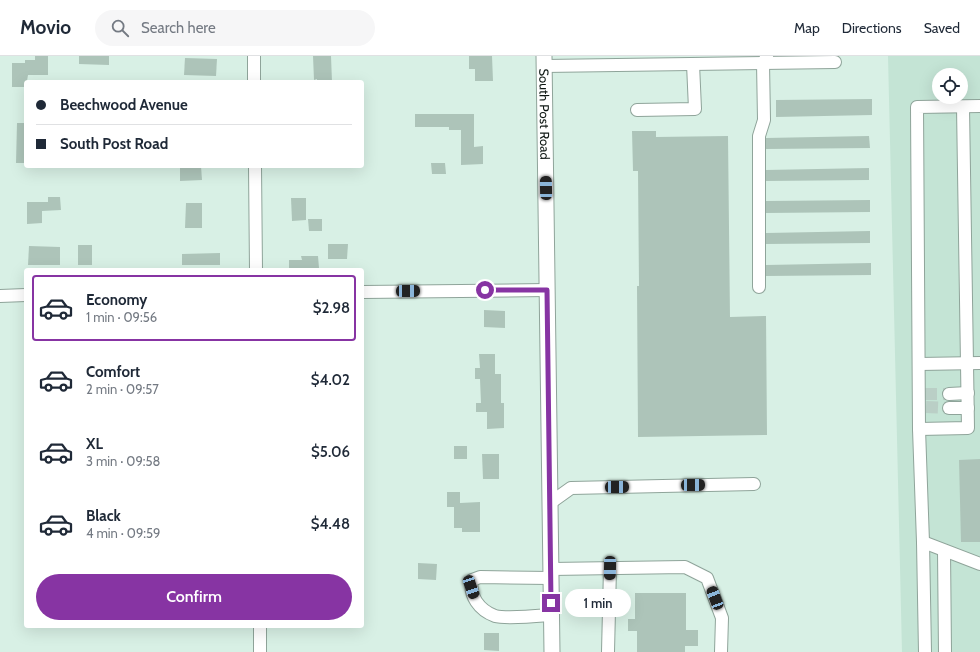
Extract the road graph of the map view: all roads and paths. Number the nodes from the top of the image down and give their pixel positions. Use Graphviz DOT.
graph roads {
  1 [pos="254,56"];
  2 [pos="808,59"];
  3 [pos="633,60"];
  4 [pos="765,60"];
  5 [pos="544,61"];
  6 [pos="835,62"];
  7 [pos="693,64"];
  8 [pos="254,80"];
  9 [pos="980,106"];
  10 [pos="962,107"];
  11 [pos="637,110"];
  12 [pos="255,168"];
  13 [pos="256,268"];
  14 [pos="759,287"];
  15 [pos="547,290"];
  16 [pos="364,292"];
  17 [pos="24,295"];
  18 [pos="0,296"];
  19 [pos="980,363"];
  20 [pos="919,364"];
  21 [pos="967,364"];
  22 [pos="968,393"];
  23 [pos="948,394"];
  24 [pos="948,408"];
  25 [pos="968,408"];
  26 [pos="919,429"];
  27 [pos="754,484"];
  28 [pos="550,503"];
  29 [pos="923,542"];
  30 [pos="944,551"];
  31 [pos="980,564"];
  32 [pos="610,568"];
  33 [pos="551,573"];
  34 [pos="551,615"];
  35 [pos="260,628"];
  36 [pos="260,652"];
  37 [pos="552,652"];
  38 [pos="608,652"];
  39 [pos="721,652"];
  40 [pos="925,652"];
  41 [pos="945,652"];
  1 -- 8 [label="street"];
  2 -- 4 [label="street"];
  2 -- 6 [label="street"];
  3 -- 5 [label="street"];
  3 -- 7 [label="street"];
  4 -- 7 [label="street"];
  4 -- 14 [label="street"];
  5 -- 15 [label="main road, South Post Road"];
  7 -- 11 [label="street"];
  9 -- 10 [label="street"];
  10 -- 20 [label="street"];
  10 -- 21 [label="street"];
  12 -- 13 [label="street"];
  15 -- 16 [label="street"];
  15 -- 28 [label="main road, South Post Road"];
  17 -- 18 [label="street"];
  19 -- 21 [label="street"];
  20 -- 21 [label="street"];
  20 -- 26 [label="street"];
  21 -- 22 [label="street"];
  22 -- 23 [label="street"];
  22 -- 25 [label="street"];
  24 -- 25 [label="street"];
  25 -- 26 [label="street"];
  26 -- 29 [label="street"];
  27 -- 28 [label="street"];
  28 -- 33 [label="main road, South Post Road"];
  29 -- 30 [label="street"];
  29 -- 40 [label="street"];
  30 -- 31 [label="street"];
  30 -- 41 [label="street"];
  32 -- 33 [label="street"];
  32 -- 38 [label="street"];
  32 -- 39 [label="street"];
  33 -- 34 [label="main road, South Post Road"];
  33 -- 34 [label="street"];
  34 -- 37 [label="main road, South Post Road"];
  35 -- 36 [label="street"];
}
